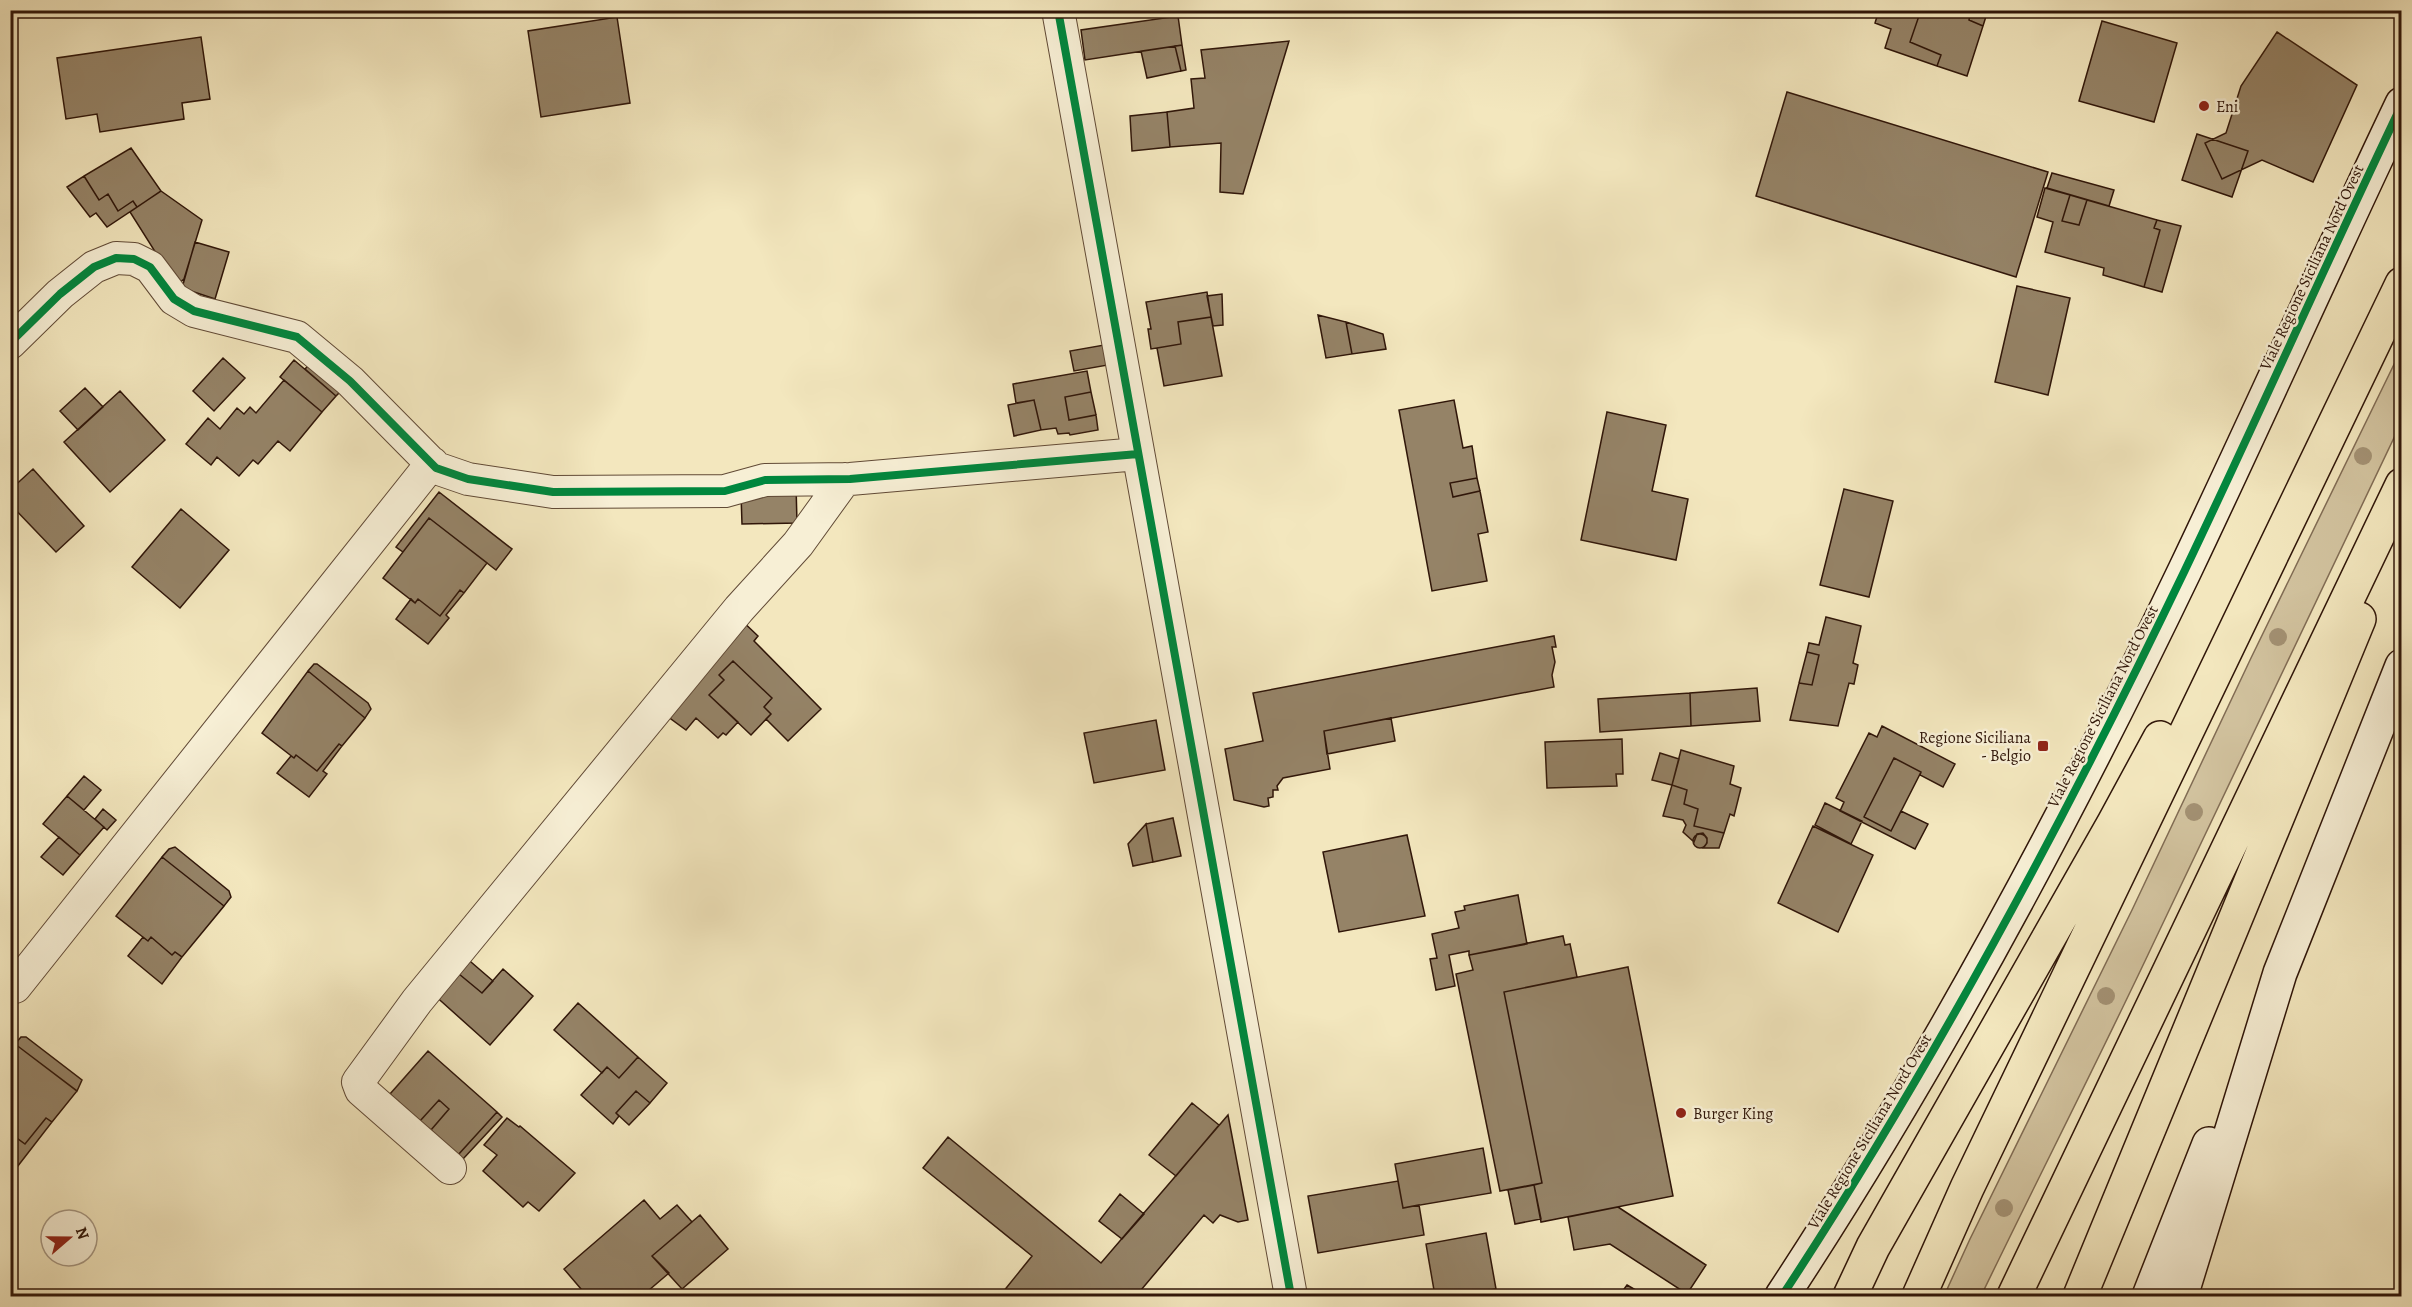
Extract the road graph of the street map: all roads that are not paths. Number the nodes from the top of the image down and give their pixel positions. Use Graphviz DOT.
graph roads {
  1 [pos="1058,10"];
  2 [pos="2402,104"];
  3 [pos="2402,284"];
  4 [pos="10,343"];
  5 [pos="2372,346"];
  6 [pos="1138,454"];
  7 [pos="432,463"];
  8 [pos="845,479"];
  9 [pos="2402,485"];
  10 [pos="2402,510"];
  11 [pos="2402,666"];
  12 [pos="2402,711"];
  13 [pos="2344,810"];
  14 [pos="2280,973"];
  15 [pos="15,987"];
  16 [pos="2226,1154"];
  17 [pos="450,1168"];
  18 [pos="1842,1204"];
  19 [pos="1292,1296"];
  20 [pos="1782,1296"];
  21 [pos="1804,1296"];
  22 [pos="1850,1296"];
  23 [pos="1919,1296"];
  24 [pos="2014,1296"];
  25 [pos="2080,1296"];
  26 [pos="2149,1296"];
  27 [pos="2181,1296"];
  28 [pos="2205,1296"];
  1 -- 6 [label="street"];
  2 -- 18 [label="street, Viale Regione Siciliana Nord Ovest"];
  3 -- 5 [label="main road"];
  4 -- 7 [label="street"];
  5 -- 22 [label="main road"];
  5 -- 23 [label="main road"];
  6 -- 8 [label="street"];
  6 -- 19 [label="street"];
  7 -- 8 [label="street"];
  7 -- 15 [label="street"];
  8 -- 17 [label="street"];
  9 -- 24 [label="main road"];
  10 -- 25 [label="main road"];
  11 -- 13 [label="street"];
  12 -- 13 [label="street"];
  13 -- 14 [label="street"];
  14 -- 16 [label="street"];
  14 -- 26 [label="street"];
  16 -- 27 [label="street"];
  16 -- 28 [label="street"];
  18 -- 20 [label="street, Viale Regione Siciliana Nord Ovest"];
  18 -- 21 [label="street"];
}
